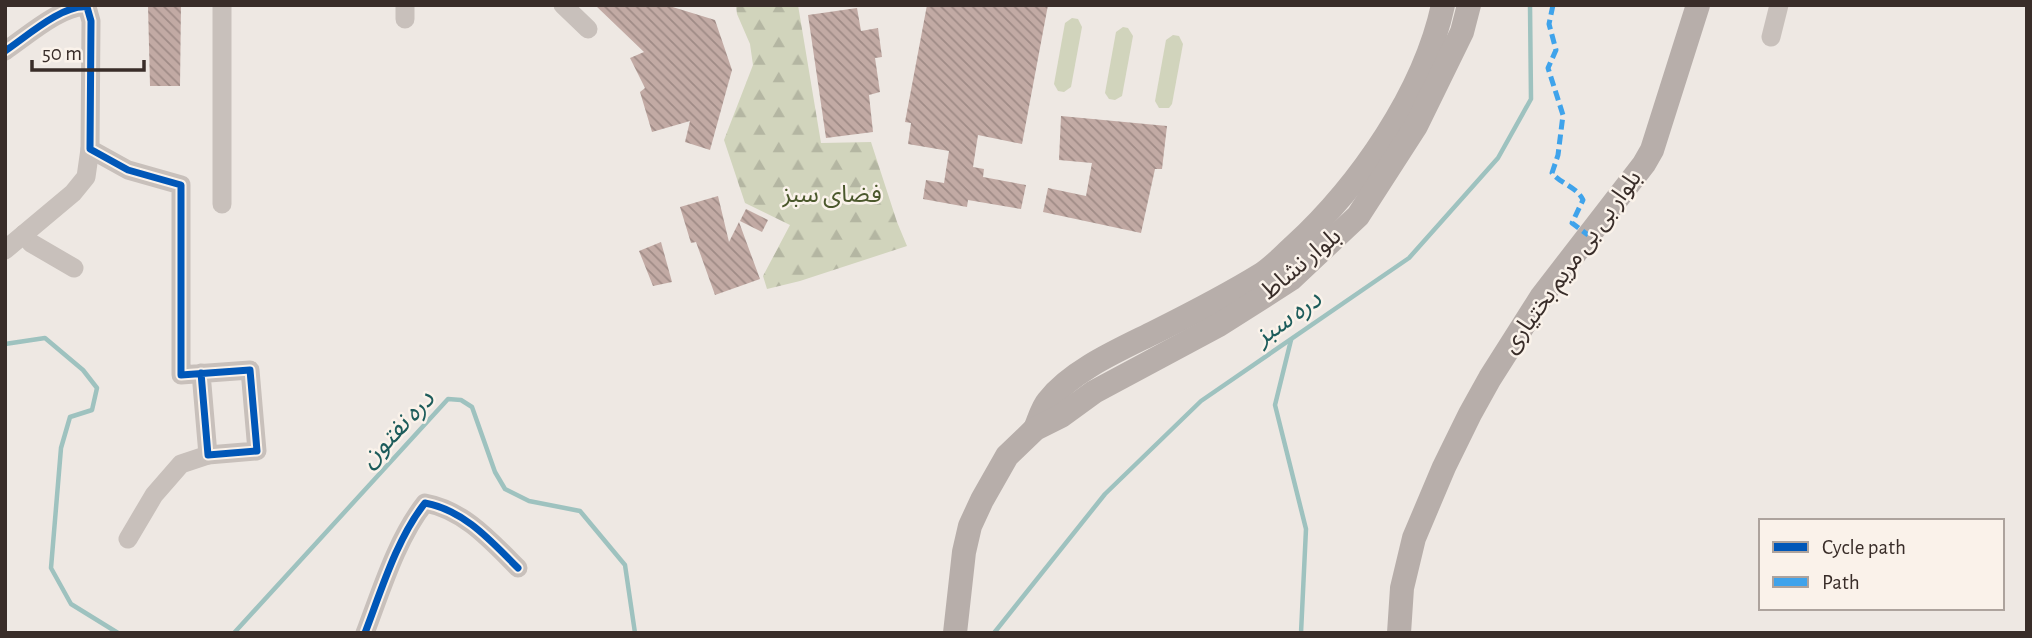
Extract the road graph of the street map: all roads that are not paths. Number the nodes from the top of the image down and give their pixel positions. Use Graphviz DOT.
graph roads {
  1 [pos="222,5"];
  2 [pos="563,5"];
  3 [pos="1443,5"];
  4 [pos="1469,5"];
  5 [pos="1698,5"];
  6 [pos="1780,5"];
  7 [pos="588,29"];
  8 [pos="1771,37"];
  9 [pos="5,51"];
  10 [pos="90,149"];
  11 [pos="222,204"];
  12 [pos="23,234"];
  13 [pos="5,250"];
  14 [pos="74,268"];
  15 [pos="201,373"];
  16 [pos="1035,429"];
  17 [pos="208,455"];
  18 [pos="128,538"];
  19 [pos="518,568"];
  20 [pos="365,633"];
  21 [pos="955,633"];
  22 [pos="1399,633"];
  1 -- 11 [label="street"];
  2 -- 7 [label="street"];
  3 -- 16 [label="main road, بلوار نشاط"];
  4 -- 16 [label="main road, بلوار نشاط"];
  5 -- 22 [label="main road, بلوار بی بی مریم بختیاری"];
  6 -- 8 [label="street"];
  9 -- 10 [label="street"];
  10 -- 12 [label="street"];
  10 -- 15 [label="street"];
  12 -- 13 [label="street"];
  12 -- 14 [label="street"];
  15 -- 17 [label="street"];
  15 -- 17 [label="street"];
  16 -- 21 [label="main road, بلوار نشاط"];
  17 -- 18 [label="street"];
  19 -- 20 [label="street"];
}
